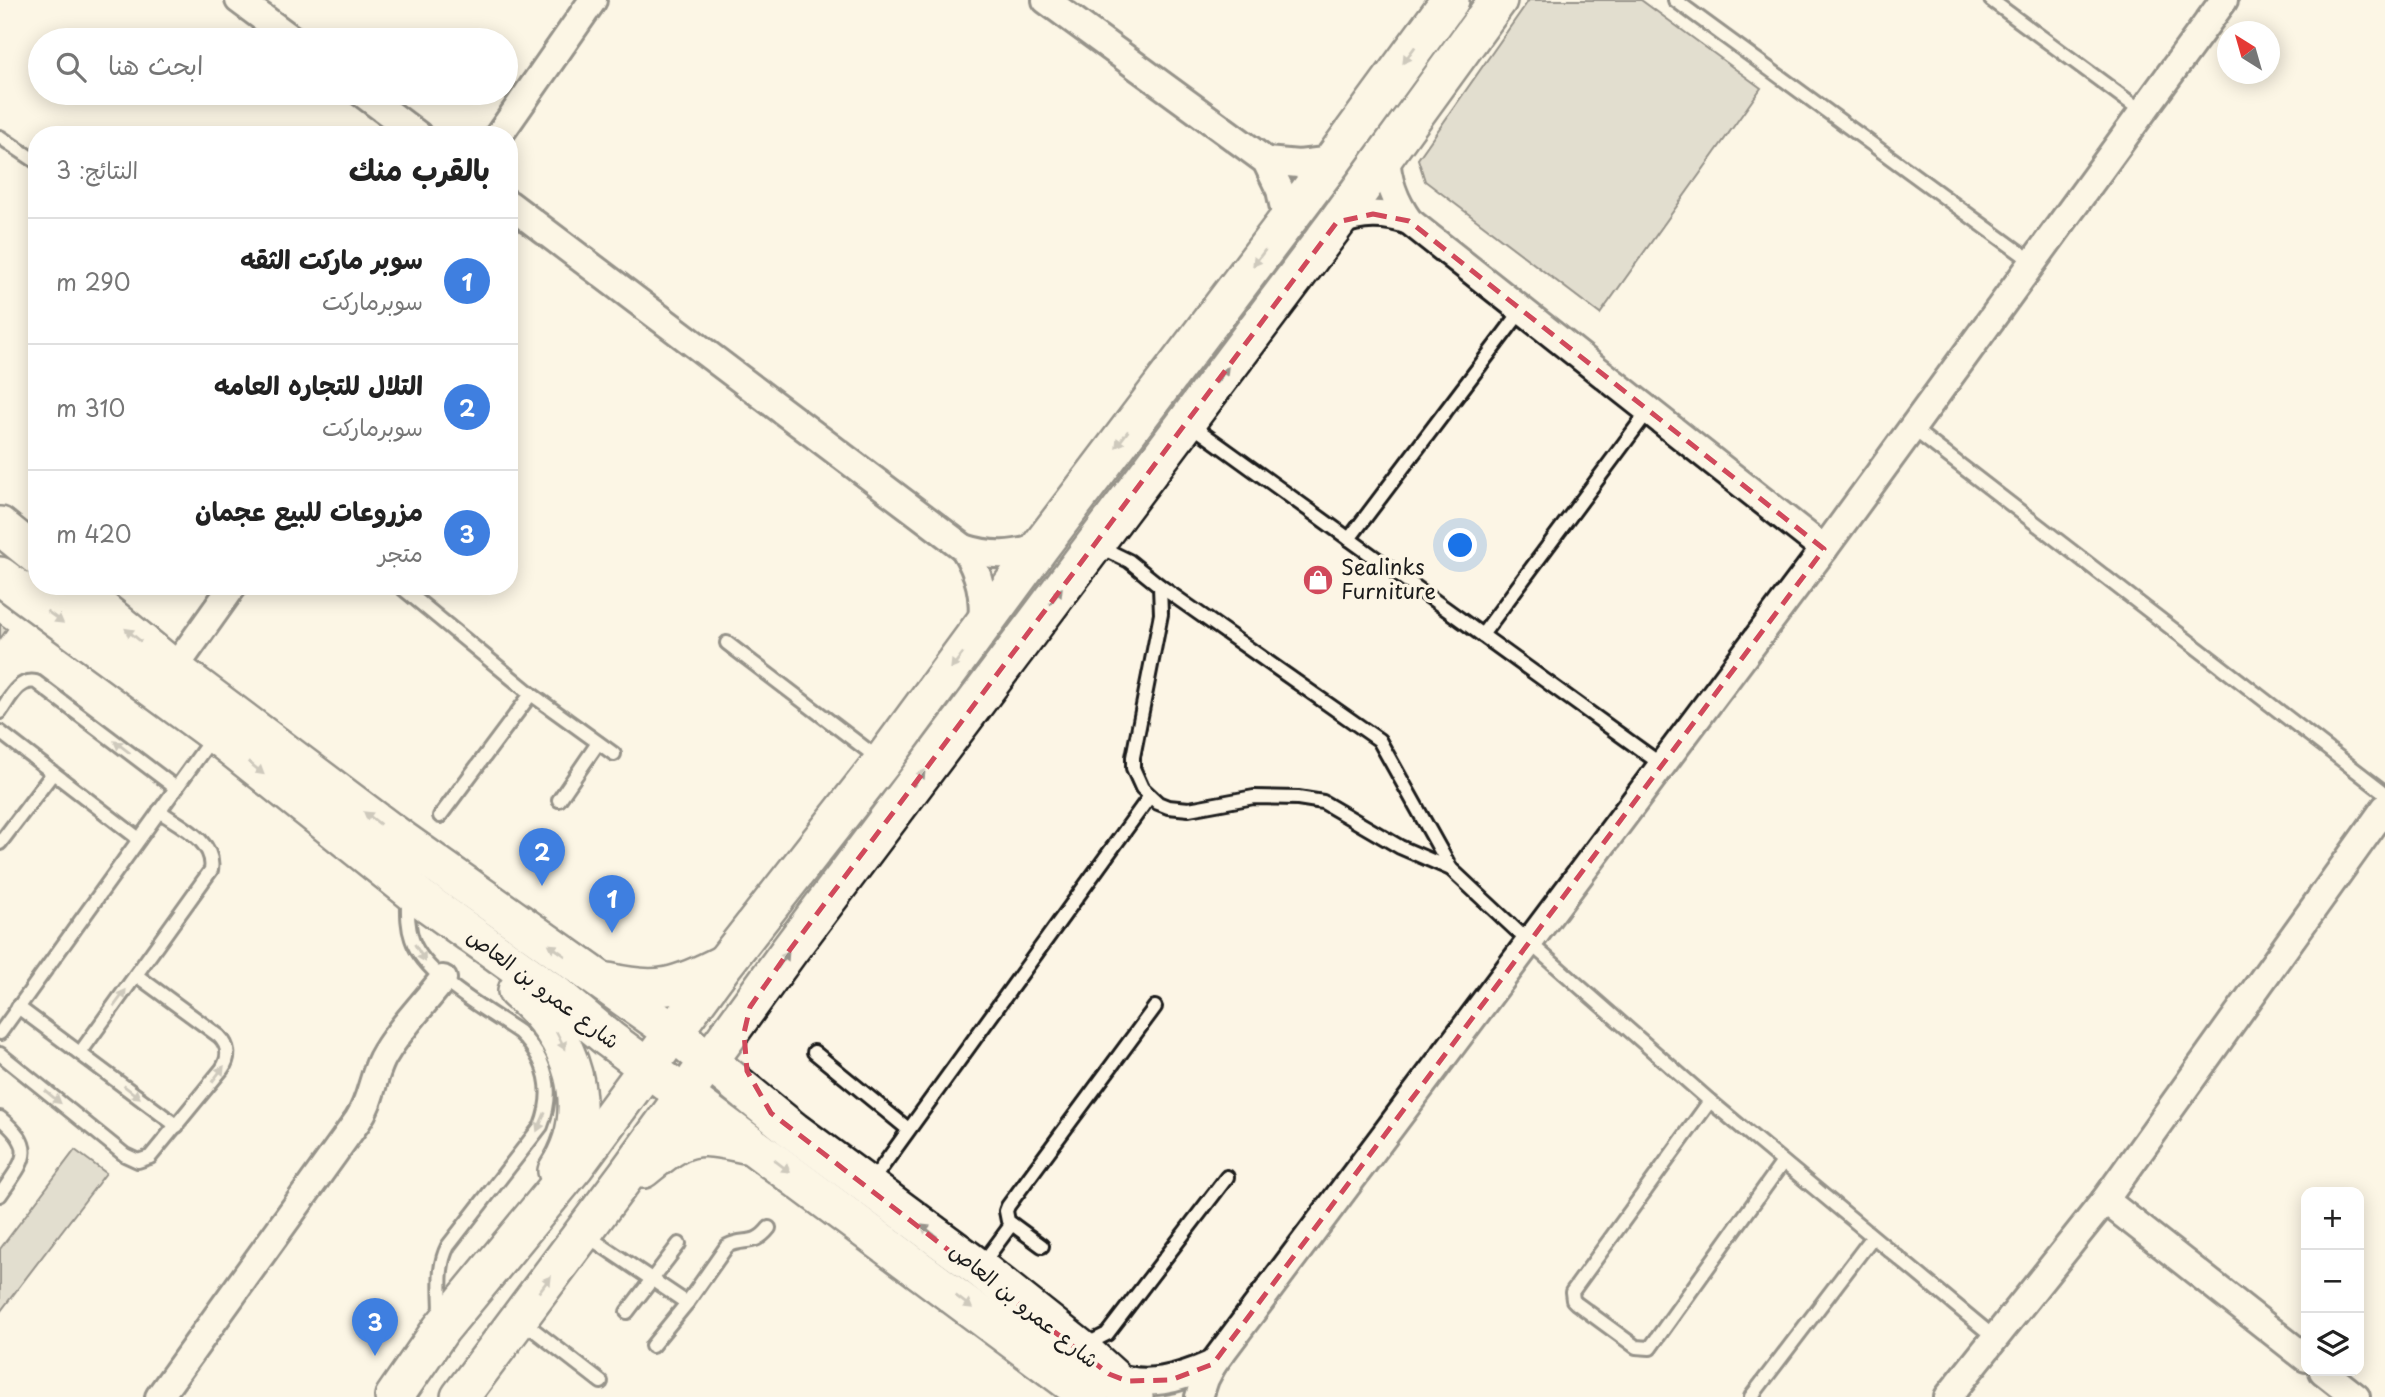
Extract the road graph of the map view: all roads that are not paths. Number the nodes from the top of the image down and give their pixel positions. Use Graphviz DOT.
graph roads {
  1 [pos="593,0"];
  2 [pos="1046,0"];
  3 [pos="1450,0"];
  4 [pos="1498,0"];
  5 [pos="1675,0"];
  6 [pos="1992,0"];
  7 [pos="2224,0"];
  8 [pos="241,1"];
  9 [pos="277,28"];
  10 [pos="378,105"];
  11 [pos="2143,112"];
  12 [pos="406,126"];
  13 [pos="505,126"];
  14 [pos="0,137"];
  15 [pos="1386,155"];
  16 [pos="28,156"];
  17 [pos="1333,160"];
  18 [pos="1266,161"];
  19 [pos="518,211"];
  20 [pos="1409,220"];
  21 [pos="1286,222"];
  22 [pos="1337,222"];
  23 [pos="2033,262"];
  24 [pos="1522,310"];
  25 [pos="1649,410"];
  26 [pos="1186,422"];
  27 [pos="1912,428"];
  28 [pos="0,526"];
  29 [pos="1349,539"];
  30 [pos="1094,545"];
  31 [pos="1040,547"];
  32 [pos="964,548"];
  33 [pos="28,549"];
  34 [pos="1824,549"];
  35 [pos="0,576"];
  36 [pos="1160,586"];
  37 [pos="84,595"];
  38 [pos="227,595"];
  39 [pos="411,595"];
  40 [pos="982,627"];
  41 [pos="1482,635"];
  42 [pos="727,643"];
  43 [pos="174,669"];
  44 [pos="531,694"];
  45 [pos="0,712"];
  46 [pos="0,732"];
  47 [pos="215,734"];
  48 [pos="598,743"];
  49 [pos="614,754"];
  50 [pos="882,762"];
  51 [pos="1662,765"];
  52 [pos="53,773"];
  53 [pos="176,788"];
  54 [pos="2385,793"];
  55 [pos="1150,796"];
  56 [pos="559,800"];
  57 [pos="2385,807"];
  58 [pos="159,811"];
  59 [pos="440,816"];
  60 [pos="139,839"];
  61 [pos="0,843"];
  62 [pos="1451,869"];
  63 [pos="419,896"];
  64 [pos="1530,943"];
  65 [pos="724,964"];
  66 [pos="136,975"];
  67 [pos="443,979"];
  68 [pos="598,980"];
  69 [pos="18,1007"];
  70 [pos="750,1007"];
  71 [pos="1155,1007"];
  72 [pos="673,1032"];
  73 [pos="0,1033"];
  74 [pos="814,1052"];
  75 [pos="0,1054"];
  76 [pos="80,1054"];
  77 [pos="710,1061"];
  78 [pos="648,1067"];
  79 [pos="685,1095"];
  80 [pos="1710,1101"];
  81 [pos="771,1112"];
  82 [pos="0,1118"];
  83 [pos="177,1126"];
  84 [pos="908,1129"];
  85 [pos="752,1145"];
  86 [pos="1783,1162"];
  87 [pos="1227,1177"];
  88 [pos="869,1185"];
  89 [pos="0,1195"];
  90 [pos="608,1200"];
  91 [pos="2105,1200"];
  92 [pos="1011,1225"];
  93 [pos="769,1228"];
  94 [pos="583,1233"];
  95 [pos="1872,1238"];
  96 [pos="679,1244"];
  97 [pos="1042,1246"];
  98 [pos="979,1268"];
  99 [pos="652,1280"];
  100 [pos="474,1288"];
  101 [pos="687,1303"];
  102 [pos="627,1312"];
  103 [pos="519,1318"];
  104 [pos="441,1329"];
  105 [pos="1995,1338"];
  106 [pos="652,1346"];
  107 [pos="1080,1348"];
  108 [pos="2301,1354"];
  109 [pos="1213,1364"];
  110 [pos="2329,1376"];
  111 [pos="601,1382"];
  112 [pos="1111,1389"];
  113 [pos="159,1397"];
  114 [pos="394,1397"];
  115 [pos="460,1397"];
  116 [pos="1199,1397"];
  117 [pos="1752,1397"];
  118 [pos="1948,1397"];
  119 [pos="2356,1397"];
  1 -- 13 [label="street"];
  2 -- 18 [label="street"];
  3 -- 17 [label="main road, one-way"];
  4 -- 15 [label="main road"];
  5 -- 23 [label="lane"];
  6 -- 11 [label="lane"];
  7 -- 11 [label="street"];
  8 -- 9 [label="street"];
  10 -- 12 [label="street"];
  11 -- 23 [label="street"];
  14 -- 16 [label="lane"];
  15 -- 20 [label="street"];
  15 -- 22 [label="main road"];
  17 -- 18 [label="street"];
  17 -- 21 [label="main road"];
  18 -- 21 [label="street"];
  19 -- 32 [label="street"];
  20 -- 22 [label="street"];
  20 -- 24 [label="street"];
  21 -- 31 [label="main road, one-way"];
  26 -- 22 [label="main road, one-way"];
  23 -- 27 [label="street"];
  24 -- 25 [label="street"];
  24 -- 29 [label="lane"];
  25 -- 34 [label="street"];
  25 -- 41 [label="lane"];
  26 -- 29 [label="lane"];
  26 -- 30 [label="main road"];
  27 -- 34 [label="street"];
  27 -- 54 [label="lane"];
  28 -- 33 [label="main road"];
  29 -- 41 [label="lane"];
  30 -- 36 [label="lane"];
  70 -- 30 [label="main road, one-way"];
  31 -- 32 [label="street"];
  31 -- 40 [label="main road"];
  32 -- 40 [label="street"];
  34 -- 51 [label="street"];
  35 -- 47 [label="main road, شارع عمرو بن العاص, one-way"];
  36 -- 55 [label="lane"];
  36 -- 62 [label="lane"];
  43 -- 37 [label="main road, شارع عمرو بن العاص, one-way"];
  38 -- 43 [label="street"];
  39 -- 44 [label="lane"];
  40 -- 50 [label="main road, one-way"];
  41 -- 51 [label="lane"];
  42 -- 50 [label="lane"];
  68 -- 43 [label="main road, شارع عمرو بن العاص, one-way"];
  44 -- 48 [label="lane"];
  44 -- 59 [label="lane"];
  53 -- 45 [label="lane, one-way"];
  46 -- 52 [label="lane"];
  47 -- 53 [label="lane"];
  47 -- 63 [label="main road, شارع عمرو بن العاص, one-way"];
  48 -- 49 [label="lane"];
  48 -- 56 [label="lane"];
  50 -- 65 [label="main road"];
  51 -- 64 [label="street"];
  52 -- 60 [label="lane"];
  52 -- 61 [label="lane"];
  53 -- 58 [label="lane"];
  55 -- 62 [label="lane"];
  55 -- 84 [label="lane"];
  57 -- 91 [label="street"];
  58 -- 60 [label="lane"];
  58 -- 66 [label="lane"];
  60 -- 69 [label="lane"];
  62 -- 64 [label="lane"];
  63 -- 67 [label="lane, one-way"];
  63 -- 78 [label="main road, شارع عمرو بن العاص"];
  63 -- 100 [label="main road, one-way"];
  64 -- 80 [label="lane"];
  64 -- 109 [label="street"];
  65 -- 68 [label="main road"];
  65 -- 72 [label="main road"];
  76 -- 66 [label="lane, one-way"];
  83 -- 66 [label="lane, one-way"];
  67 -- 104 [label="lane, one-way"];
  67 -- 113 [label="street"];
  68 -- 72 [label="main road, شارع عمرو بن العاص"];
  69 -- 73 [label="lane"];
  69 -- 76 [label="lane"];
  70 -- 77 [label="main road"];
  70 -- 81 [label="main road"];
  71 -- 92 [label="lane"];
  72 -- 77 [label="main road, شارع عمرو بن العاص"];
  72 -- 78 [label="main road"];
  74 -- 84 [label="lane"];
  75 -- 83 [label="lane, one-way"];
  76 -- 83 [label="lane, one-way"];
  77 -- 79 [label="main road"];
  77 -- 81 [label="main road, شارع عمرو بن العاص"];
  78 -- 79 [label="main road, شارع عمرو بن العاص"];
  78 -- 100 [label="main road"];
  79 -- 85 [label="main road, شارع عمرو بن العاص"];
  79 -- 90 [label="main road"];
  80 -- 86 [label="lane"];
  80 -- 86 [label="lane"];
  81 -- 88 [label="main road, شارع عمرو بن العاص"];
  82 -- 89 [label="lane"];
  84 -- 88 [label="lane"];
  85 -- 90 [label="main road"];
  85 -- 112 [label="main road, شارع عمرو بن العاص, one-way"];
  86 -- 95 [label="lane"];
  87 -- 107 [label="lane"];
  98 -- 88 [label="main road, شارع عمرو بن العاص, one-way"];
  90 -- 94 [label="main road"];
  91 -- 105 [label="street"];
  91 -- 108 [label="street"];
  92 -- 97 [label="lane"];
  92 -- 98 [label="lane"];
  93 -- 101 [label="lane"];
  94 -- 99 [label="lane"];
  103 -- 94 [label="main road, one-way"];
  95 -- 105 [label="lane"];
  95 -- 117 [label="lane"];
  96 -- 99 [label="lane"];
  98 -- 107 [label="main road, شارع عمرو بن العاص"];
  99 -- 101 [label="lane"];
  99 -- 102 [label="lane"];
  100 -- 104 [label="main road"];
  101 -- 106 [label="lane"];
  103 -- 111 [label="lane"];
  103 -- 115 [label="main road"];
  104 -- 114 [label="main road"];
  105 -- 118 [label="street"];
  107 -- 112 [label="main road, شارع عمرو بن العاص"];
  109 -- 112 [label="street"];
  109 -- 116 [label="street"];
  110 -- 119 [label="street"];
}
